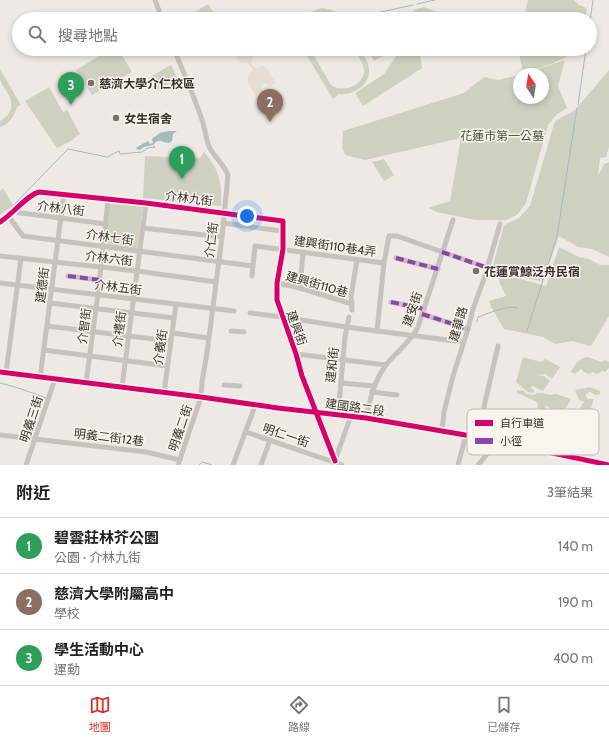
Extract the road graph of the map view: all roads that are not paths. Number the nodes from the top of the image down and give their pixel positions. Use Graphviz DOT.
graph roads {
  1 [pos="155,0"];
  2 [pos="159,12"];
  3 [pos="177,56"];
  4 [pos="64,194"];
  5 [pos="108,200"];
  6 [pos="146,203"];
  7 [pos="14,212"];
  8 [pos="224,213"];
  9 [pos="9,216"];
  10 [pos="61,218"];
  11 [pos="453,220"];
  12 [pos="0,222"];
  13 [pos="223,223"];
  14 [pos="106,224"];
  15 [pos="500,224"];
  16 [pos="143,228"];
  17 [pos="282,231"];
  18 [pos="222,237"];
  19 [pos="58,240"];
  20 [pos="103,246"];
  21 [pos="283,249"];
  22 [pos="139,252"];
  23 [pos="303,252"];
  24 [pos="442,252"];
  25 [pos="0,256"];
  26 [pos="21,258"];
  27 [pos="396,258"];
  28 [pos="357,260"];
  29 [pos="55,262"];
  30 [pos="218,262"];
  31 [pos="384,263"];
  32 [pos="253,266"];
  33 [pos="101,267"];
  34 [pos="488,268"];
  35 [pos="438,269"];
  36 [pos="137,271"];
  37 [pos="68,276"];
  38 [pos="252,276"];
  39 [pos="99,280"];
  40 [pos="216,282"];
  41 [pos="0,283"];
  42 [pos="277,283"];
  43 [pos="18,284"];
  44 [pos="300,288"];
  45 [pos="51,289"];
  46 [pos="98,294"];
  47 [pos="133,299"];
  48 [pos="391,302"];
  49 [pos="50,303"];
  50 [pos="176,304"];
  51 [pos="352,304"];
  52 [pos="213,308"];
  53 [pos="96,309"];
  54 [pos="352,310"];
  55 [pos="234,311"];
  56 [pos="423,312"];
  57 [pos="131,313"];
  58 [pos="250,313"];
  59 [pos="282,317"];
  60 [pos="349,317"];
  61 [pos="174,318"];
  62 [pos="47,326"];
  63 [pos="348,328"];
  64 [pos="231,330"];
  65 [pos="468,330"];
  66 [pos="377,331"];
  67 [pos="93,332"];
  68 [pos="244,332"];
  69 [pos="172,333"];
  70 [pos="414,335"];
  71 [pos="129,336"];
  72 [pos="208,338"];
  73 [pos="170,341"];
  74 [pos="463,342"];
  75 [pos="498,346"];
  76 [pos="44,350"];
  77 [pos="296,354"];
  78 [pos="90,356"];
  79 [pos="125,360"];
  80 [pos="343,360"];
  81 [pos="386,365"];
  82 [pos="167,366"];
  83 [pos="3,373"];
  84 [pos="40,378"];
  85 [pos="55,379"];
  86 [pos="86,383"];
  87 [pos="341,384"];
  88 [pos="224,385"];
  89 [pos="240,386"];
  90 [pos="122,387"];
  91 [pos="373,389"];
  92 [pos="164,392"];
  93 [pos="397,395"];
  94 [pos="201,397"];
  95 [pos="255,406"];
  96 [pos="483,409"];
  97 [pos="315,412"];
  98 [pos="338,414"];
  99 [pos="352,417"];
  100 [pos="366,418"];
  101 [pos="442,431"];
  102 [pos="246,432"];
  103 [pos="0,435"];
  104 [pos="466,435"];
  105 [pos="35,439"];
  106 [pos="270,440"];
  107 [pos="486,455"];
  108 [pos="561,455"];
  109 [pos="179,463"];
  110 [pos="336,464"];
  111 [pos="26,465"];
  112 [pos="233,465"];
  113 [pos="262,465"];
  114 [pos="458,465"];
  115 [pos="478,465"];
  116 [pos="609,465"];
  1 -- 2 [label="street"];
  3 -- 8 [label="street, 介仁街"];
  4 -- 5 [label="street, 介林九街"];
  4 -- 7 [label="street, 介林九街"];
  4 -- 10 [label="street, 建德街"];
  5 -- 6 [label="street, 介林九街"];
  5 -- 14 [label="street, 介智街"];
  6 -- 8 [label="street, 介林九街"];
  6 -- 16 [label="street, 介禮街"];
  7 -- 9 [label="street, 介林九街"];
  7 -- 10 [label="street, 介林八街"];
  8 -- 13 [label="street, 介仁街"];
  8 -- 17 [label="street, 介林九街"];
  9 -- 12 [label="street, 介林九街"];
  9 -- 19 [label="street, 介林七街"];
  10 -- 14 [label="street, 介林八街"];
  10 -- 19 [label="street, 建德街"];
  11 -- 24 [label="street, 建安街"];
  13 -- 17 [label="street"];
  13 -- 18 [label="street, 介仁街"];
  14 -- 20 [label="street, 介智街"];
  15 -- 34 [label="street, 建華路"];
  16 -- 18 [label="street"];
  16 -- 22 [label="street, 介禮街"];
  17 -- 21 [label="street"];
  18 -- 30 [label="street, 介仁街"];
  19 -- 20 [label="street, 介林七街"];
  19 -- 29 [label="street, 建德街"];
  20 -- 22 [label="street, 介林七街"];
  20 -- 33 [label="street, 介智街"];
  21 -- 23 [label="street, 建興街110巷4弄"];
  21 -- 32 [label="street, 建興街110巷4弄"];
  21 -- 42 [label="street, 建興街"];
  22 -- 30 [label="street, 介林七街"];
  22 -- 36 [label="street, 介禮街"];
  23 -- 28 [label="street, 建興街110巷4弄"];
  23 -- 44 [label="street"];
  24 -- 31 [label="street"];
  24 -- 34 [label="street"];
  24 -- 35 [label="street, 建安街"];
  25 -- 26 [label="street, 介林六街"];
  26 -- 29 [label="street, 介林六街"];
  26 -- 43 [label="street"];
  27 -- 35 [label="street"];
  28 -- 31 [label="street, 建興街110巷4弄"];
  28 -- 51 [label="street"];
  29 -- 33 [label="street, 介林六街"];
  29 -- 45 [label="street, 建德街"];
  30 -- 32 [label="street, 介林七街"];
  30 -- 40 [label="street, 介仁街"];
  31 -- 66 [label="street"];
  32 -- 38 [label="street"];
  33 -- 36 [label="street, 介林六街"];
  33 -- 39 [label="street, 介智街"];
  34 -- 65 [label="street, 建華路"];
  35 -- 56 [label="street, 建安街"];
  36 -- 40 [label="street, 介林六街"];
  36 -- 47 [label="street, 介禮街"];
  37 -- 39 [label="street"];
  39 -- 46 [label="street, 介智街"];
  40 -- 52 [label="street, 介仁街"];
  41 -- 43 [label="street, 介林五街"];
  42 -- 44 [label="street, 建興街110巷"];
  42 -- 59 [label="street, 建興街"];
  43 -- 45 [label="street, 介林五街"];
  43 -- 83 [label="street"];
  44 -- 51 [label="street, 建興街110巷"];
  45 -- 46 [label="street, 介林五街"];
  45 -- 49 [label="street, 建德街"];
  46 -- 47 [label="street, 介林五街"];
  46 -- 53 [label="street, 介智街"];
  47 -- 50 [label="street, 介林五街"];
  47 -- 57 [label="street, 介禮街"];
  48 -- 56 [label="street"];
  49 -- 53 [label="street"];
  49 -- 62 [label="street, 建德街"];
  50 -- 52 [label="street, 介林五街"];
  50 -- 61 [label="street, 介義街"];
  51 -- 54 [label="street"];
  52 -- 55 [label="street, 介林五街"];
  52 -- 72 [label="street, 介仁街"];
  53 -- 57 [label="street"];
  53 -- 67 [label="street, 介智街"];
  56 -- 65 [label="street"];
  56 -- 70 [label="street, 建安街"];
  57 -- 61 [label="street"];
  57 -- 71 [label="street, 介禮街"];
  58 -- 59 [label="street"];
  59 -- 63 [label="street"];
  59 -- 77 [label="street, 建興街"];
  60 -- 63 [label="street, 建和街"];
  61 -- 69 [label="street, 介義街"];
  62 -- 67 [label="street"];
  62 -- 76 [label="street, 建德街"];
  63 -- 66 [label="street"];
  63 -- 80 [label="street, 建和街"];
  64 -- 68 [label="street"];
  65 -- 74 [label="street, 建華路"];
  66 -- 70 [label="street"];
  67 -- 71 [label="street"];
  67 -- 78 [label="street, 介智街"];
  69 -- 72 [label="street"];
  69 -- 73 [label="street, 介義街"];
  70 -- 74 [label="street"];
  70 -- 81 [label="street, 建安街"];
  71 -- 73 [label="street"];
  71 -- 79 [label="street, 介禮街"];
  72 -- 94 [label="street, 介仁街"];
  73 -- 82 [label="street, 介義街"];
  74 -- 101 [label="street, 建華路"];
  75 -- 96 [label="street"];
  76 -- 78 [label="street"];
  76 -- 84 [label="street, 建德街"];
  77 -- 80 [label="street"];
  77 -- 97 [label="street, 建興街"];
  78 -- 79 [label="street"];
  78 -- 86 [label="street, 介智街"];
  79 -- 82 [label="street"];
  79 -- 90 [label="street, 介禮街"];
  80 -- 81 [label="street"];
  80 -- 87 [label="street, 建和街"];
  81 -- 91 [label="street, 建安街"];
  82 -- 92 [label="street, 介義街"];
  83 -- 84 [label="street, 建國路二段"];
  84 -- 85 [label="street, 建國路二段"];
  85 -- 86 [label="street, 建國路二段"];
  85 -- 105 [label="street, 明義三街"];
  86 -- 90 [label="street, 建國路二段"];
  87 -- 91 [label="street"];
  87 -- 98 [label="street, 建和街"];
  88 -- 89 [label="street"];
  90 -- 92 [label="street, 建國路二段"];
  91 -- 93 [label="street"];
  91 -- 100 [label="street, 建安街"];
  92 -- 94 [label="street, 建國路二段"];
  94 -- 95 [label="street, 建國路二段"];
  94 -- 109 [label="street, 明義二街"];
  95 -- 97 [label="street, 建國路二段"];
  95 -- 102 [label="street"];
  97 -- 98 [label="street, 建國路二段"];
  97 -- 110 [label="street, 建興街"];
  98 -- 99 [label="street, 建國路二段"];
  99 -- 100 [label="street, 建國路二段"];
  99 -- 110 [label="street"];
  100 -- 101 [label="street, 建國路二段"];
  101 -- 104 [label="street, 建國路二段"];
  102 -- 106 [label="street, 明仁一街"];
  102 -- 112 [label="street"];
  103 -- 105 [label="street, 明義二街12巷"];
  104 -- 114 [label="street"];
  105 -- 109 [label="street, 明義二街12巷"];
  105 -- 111 [label="street, 明義三街"];
  106 -- 110 [label="street, 明仁一街"];
  106 -- 113 [label="street"];
  107 -- 115 [label="street"];
  108 -- 116 [label="street, 建國路二段"];
}
